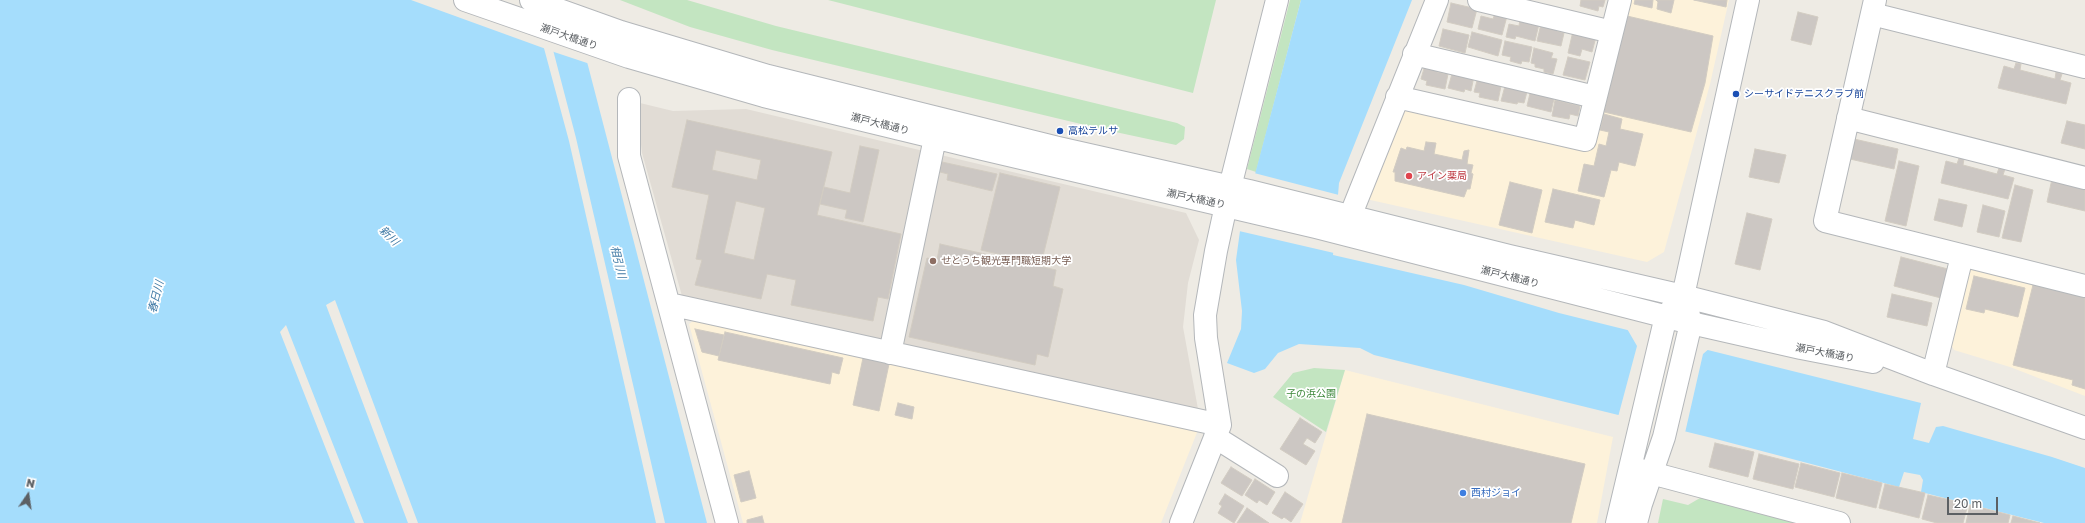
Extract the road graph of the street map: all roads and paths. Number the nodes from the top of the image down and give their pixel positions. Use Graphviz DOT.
graph roads {
  1 [pos="465,0"];
  2 [pos="531,0"];
  3 [pos="1277,0"];
  4 [pos="1437,0"];
  5 [pos="1479,0"];
  6 [pos="1620,0"];
  7 [pos="1748,0"];
  8 [pos="1874,7"];
  9 [pos="1612,32"];
  10 [pos="1414,54"];
  11 [pos="2085,67"];
  12 [pos="1397,97"];
  13 [pos="1595,97"];
  14 [pos="629,99"];
  15 [pos="1848,118"];
  16 [pos="935,138"];
  17 [pos="2085,178"];
  18 [pos="1238,198"];
  19 [pos="1342,224"];
  20 [pos="1962,256"];
  21 [pos="2085,286"];
  22 [pos="1683,296"];
  23 [pos="669,304"];
  24 [pos="1664,325"];
  25 [pos="1689,331"];
  26 [pos="890,352"];
  27 [pos="1933,374"];
  28 [pos="2085,428"];
  29 [pos="1217,431"];
  30 [pos="1629,468"];
  31 [pos="1651,473"];
  32 [pos="1277,476"];
  33 [pos="727,523"];
  34 [pos="1181,523"];
  35 [pos="1617,523"];
  36 [pos="1636,523"];
  37 [pos="1839,523"];
  1 -- 16 [label="street, 瀬戸大橋通り"];
  2 -- 18 [label="street, 瀬戸大橋通り"];
  3 -- 18 [label="street"];
  4 -- 10 [label="street"];
  5 -- 9 [label="street"];
  6 -- 9 [label="street"];
  7 -- 22 [label="street"];
  8 -- 11 [label="street"];
  8 -- 15 [label="street"];
  9 -- 13 [label="street"];
  10 -- 12 [label="street"];
  10 -- 13 [label="street"];
  12 -- 13 [label="street"];
  12 -- 19 [label="street"];
  14 -- 23 [label="street"];
  15 -- 17 [label="street"];
  15 -- 20 [label="street"];
  16 -- 18 [label="street, 瀬戸大橋通り"];
  16 -- 26 [label="street"];
  18 -- 19 [label="street, 瀬戸大橋通り"];
  18 -- 29 [label="street"];
  19 -- 22 [label="street, 瀬戸大橋通り"];
  19 -- 24 [label="street, 瀬戸大橋通り"];
  20 -- 21 [label="street"];
  20 -- 27 [label="street"];
  22 -- 24 [label="street"];
  22 -- 25 [label="street"];
  22 -- 27 [label="street, 瀬戸大橋通り"];
  23 -- 26 [label="street"];
  23 -- 33 [label="street"];
  24 -- 25 [label="street, 瀬戸大橋通り"];
  24 -- 30 [label="street"];
  25 -- 27 [label="street, 瀬戸大橋通り"];
  25 -- 31 [label="street"];
  26 -- 29 [label="street"];
  27 -- 28 [label="street, 瀬戸大橋通り"];
  29 -- 32 [label="street"];
  29 -- 34 [label="street"];
  30 -- 31 [label="street"];
  30 -- 35 [label="street"];
  31 -- 36 [label="street"];
  31 -- 37 [label="street"];
}
